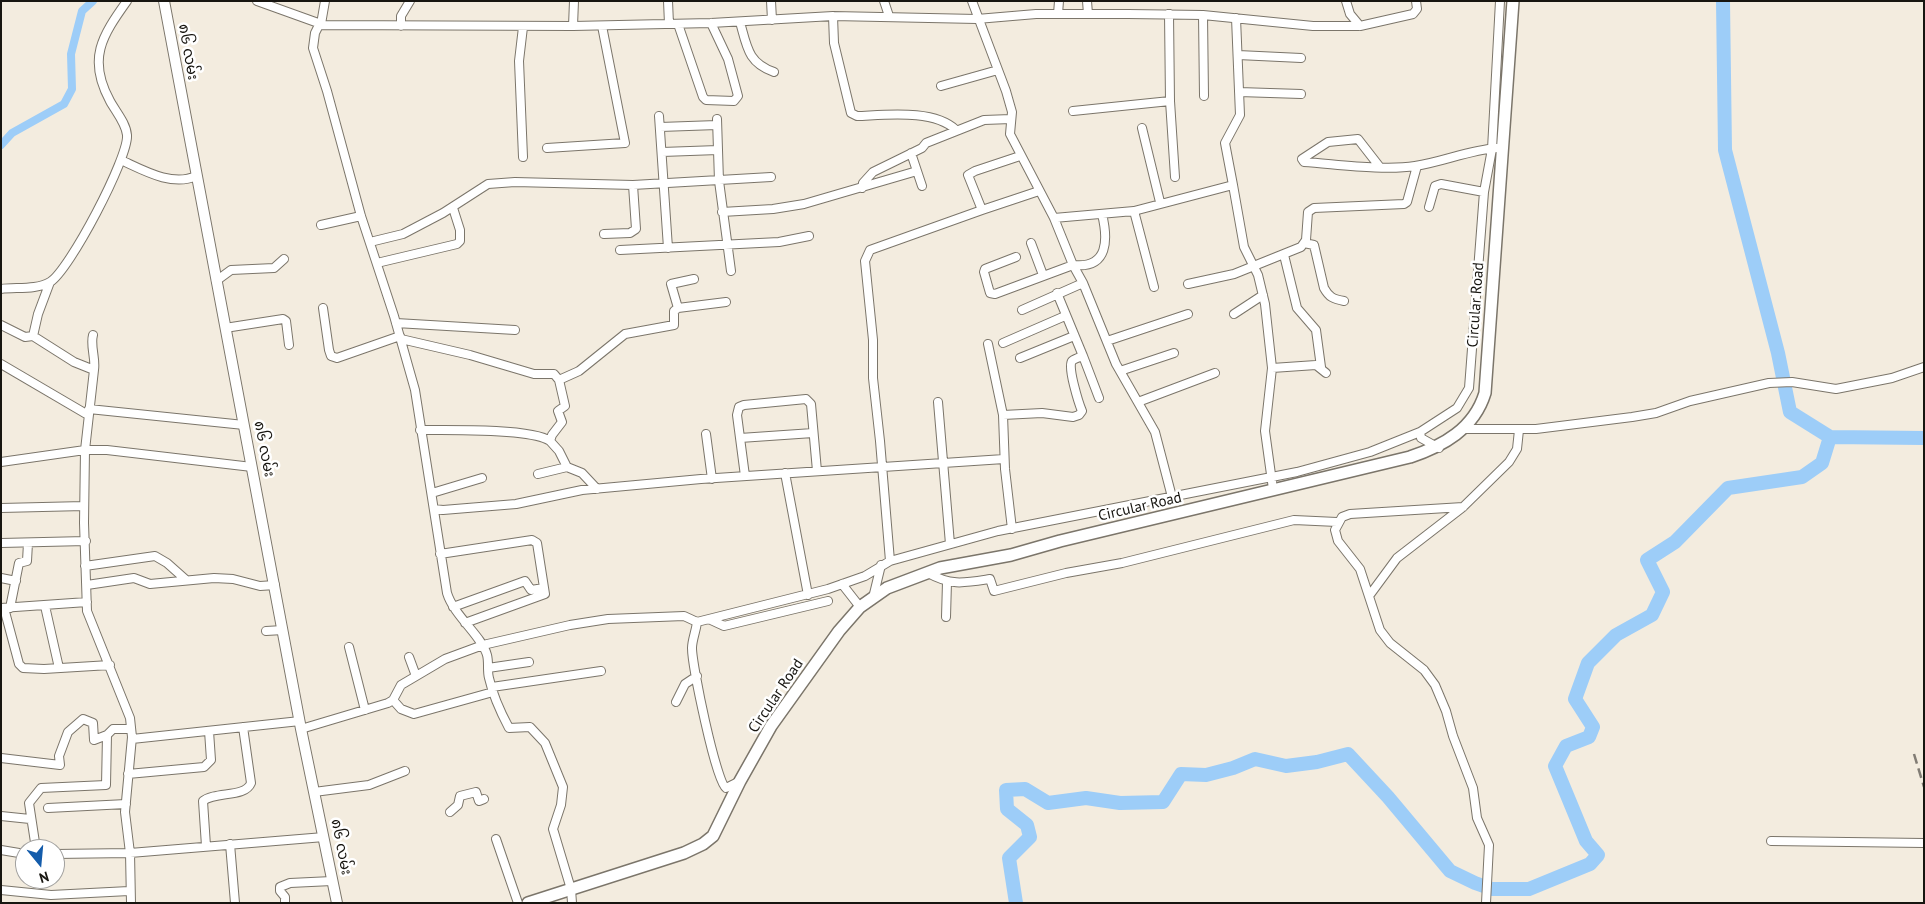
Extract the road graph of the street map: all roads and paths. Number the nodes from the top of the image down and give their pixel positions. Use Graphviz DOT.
graph roads {
  1 [pos="127,1"];
  2 [pos="164,1"];
  3 [pos="257,1"];
  4 [pos="325,1"];
  5 [pos="410,1"];
  6 [pos="574,1"];
  7 [pos="668,1"];
  8 [pos="771,1"];
  9 [pos="884,1"];
  10 [pos="972,1"];
  11 [pos="1059,1"];
  12 [pos="1087,1"];
  13 [pos="1346,1"];
  14 [pos="1416,1"];
  15 [pos="1500,1"];
  16 [pos="1513,1"];
  17 [pos="1058,14"];
  18 [pos="1088,14"];
  19 [pos="1169,14"];
  20 [pos="1203,15"];
  21 [pos="833,16"];
  22 [pos="889,16"];
  23 [pos="1236,18"];
  24 [pos="978,19"];
  25 [pos="772,20"];
  26 [pos="740,22"];
  27 [pos="711,23"];
  28 [pos="321,24"];
  29 [pos="669,24"];
  30 [pos="678,24"];
  31 [pos="401,26"];
  32 [pos="573,26"];
  33 [pos="602,26"];
  34 [pos="1360,26"];
  35 [pos="523,27"];
  36 [pos="1238,56"];
  37 [pos="1301,58"];
  38 [pos="998,70"];
  39 [pos="774,72"];
  40 [pos="941,86"];
  41 [pos="1239,92"];
  42 [pos="1302,94"];
  43 [pos="1204,96"];
  44 [pos="1170,101"];
  45 [pos="1073,111"];
  46 [pos="659,116"];
  47 [pos="1011,119"];
  48 [pos="660,127"];
  49 [pos="1142,128"];
  50 [pos="956,130"];
  51 [pos="547,148"];
  52 [pos="1497,148"];
  53 [pos="718,150"];
  54 [pos="662,152"];
  55 [pos="911,153"];
  56 [pos="1020,156"];
  57 [pos="523,157"];
  58 [pos="121,160"];
  59 [pos="1379,166"];
  60 [pos="1417,166"];
  61 [pos="917,171"];
  62 [pos="196,176"];
  63 [pos="771,177"];
  64 [pos="1175,178"];
  65 [pos="719,181"];
  66 [pos="663,182"];
  67 [pos="633,184"];
  68 [pos="1233,185"];
  69 [pos="922,186"];
  70 [pos="862,188"];
  71 [pos="1040,191"];
  72 [pos="1484,192"];
  73 [pos="1160,202"];
  74 [pos="1429,207"];
  75 [pos="453,208"];
  76 [pos="982,210"];
  77 [pos="1134,211"];
  78 [pos="722,212"];
  79 [pos="1102,214"];
  80 [pos="361,216"];
  81 [pos="1054,218"];
  82 [pos="321,225"];
  83 [pos="604,234"];
  84 [pos="810,236"];
  85 [pos="370,242"];
  86 [pos="1031,243"];
  87 [pos="1304,244"];
  88 [pos="727,246"];
  89 [pos="668,248"];
  90 [pos="620,250"];
  91 [pos="1284,255"];
  92 [pos="1016,257"];
  93 [pos="284,259"];
  94 [pos="377,263"];
  95 [pos="1073,265"];
  96 [pos="1254,267"];
  97 [pos="731,271"];
  98 [pos="1043,275"];
  99 [pos="694,279"];
  100 [pos="216,281"];
  101 [pos="50,282"];
  102 [pos="1083,282"];
  103 [pos="1188,284"];
  104 [pos="1154,287"];
  105 [pos="1,289"];
  106 [pos="1057,293"];
  107 [pos="1263,295"];
  108 [pos="1344,301"];
  109 [pos="726,302"];
  110 [pos="322,308"];
  111 [pos="678,308"];
  112 [pos="1022,310"];
  113 [pos="1188,314"];
  114 [pos="1234,314"];
  115 [pos="1065,316"];
  116 [pos="396,323"];
  117 [pos="1,325"];
  118 [pos="225,328"];
  119 [pos="515,330"];
  120 [pos="93,335"];
  121 [pos="32,336"];
  122 [pos="1074,336"];
  123 [pos="400,338"];
  124 [pos="1107,341"];
  125 [pos="1003,343"];
  126 [pos="988,344"];
  127 [pos="289,345"];
  128 [pos="1174,353"];
  129 [pos="1083,356"];
  130 [pos="1020,358"];
  131 [pos="1,364"];
  132 [pos="1272,368"];
  133 [pos="1924,368"];
  134 [pos="94,370"];
  135 [pos="1120,370"];
  136 [pos="1215,373"];
  137 [pos="560,380"];
  138 [pos="1099,398"];
  139 [pos="938,402"];
  140 [pos="1138,402"];
  141 [pos="89,412"];
  142 [pos="1003,415"];
  143 [pos="244,425"];
  144 [pos="1462,429"];
  145 [pos="420,430"];
  146 [pos="1519,430"];
  147 [pos="1420,432"];
  148 [pos="813,433"];
  149 [pos="706,434"];
  150 [pos="740,438"];
  151 [pos="550,441"];
  152 [pos="1438,448"];
  153 [pos="85,450"];
  154 [pos="1004,458"];
  155 [pos="1,462"];
  156 [pos="943,462"];
  157 [pos="252,467"];
  158 [pos="567,467"];
  159 [pos="882,467"];
  160 [pos="817,471"];
  161 [pos="785,473"];
  162 [pos="538,474"];
  163 [pos="744,476"];
  164 [pos="482,478"];
  165 [pos="712,479"];
  166 [pos="1272,483"];
  167 [pos="597,489"];
  168 [pos="432,493"];
  169 [pos="1172,497"];
  170 [pos="84,506"];
  171 [pos="1463,507"];
  172 [pos="1,508"];
  173 [pos="434,509"];
  174 [pos="1337,522"];
  175 [pos="1012,529"];
  176 [pos="86,541"];
  177 [pos="1,543"];
  178 [pos="28,543"];
  179 [pos="950,544"];
  180 [pos="440,554"];
  181 [pos="890,562"];
  182 [pos="881,565"];
  183 [pos="85,566"];
  184 [pos="928,573"];
  185 [pos="1,578"];
  186 [pos="185,579"];
  187 [pos="16,582"];
  188 [pos="947,582"];
  189 [pos="842,584"];
  190 [pos="87,585"];
  191 [pos="275,585"];
  192 [pos="544,588"];
  193 [pos="808,595"];
  194 [pos="1369,596"];
  195 [pos="873,598"];
  196 [pos="828,601"];
  197 [pos="87,602"];
  198 [pos="46,606"];
  199 [pos="453,607"];
  200 [pos="860,607"];
  201 [pos="5,608"];
  202 [pos="946,617"];
  203 [pos="711,620"];
  204 [pos="697,622"];
  205 [pos="465,623"];
  206 [pos="283,630"];
  207 [pos="266,631"];
  208 [pos="482,645"];
  209 [pos="349,648"];
  210 [pos="410,657"];
  211 [pos="529,662"];
  212 [pos="110,665"];
  213 [pos="59,668"];
  214 [pos="488,668"];
  215 [pos="600,671"];
  216 [pos="416,676"];
  217 [pos="697,676"];
  218 [pos="493,690"];
  219 [pos="393,700"];
  220 [pos="676,702"];
  221 [pos="365,710"];
  222 [pos="301,725"];
  223 [pos="243,727"];
  224 [pos="131,729"];
  225 [pos="209,731"];
  226 [pos="107,735"];
  227 [pos="132,739"];
  228 [pos="1,758"];
  229 [pos="405,771"];
  230 [pos="128,774"];
  231 [pos="740,780"];
  232 [pos="314,792"];
  233 [pos="484,799"];
  234 [pos="126,804"];
  235 [pos="48,808"];
  236 [pos="450,812"];
  237 [pos="1,816"];
  238 [pos="30,820"];
  239 [pos="324,837"];
  240 [pos="34,839"];
  241 [pos="496,839"];
  242 [pos="1771,841"];
  243 [pos="1924,843"];
  244 [pos="230,844"];
  245 [pos="206,846"];
  246 [pos="1,850"];
  247 [pos="15,852"];
  248 [pos="130,852"];
  249 [pos="65,854"];
  250 [pos="332,881"];
  251 [pos="571,889"];
  252 [pos="1,890"];
  253 [pos="129,891"];
  254 [pos="51,899"];
  255 [pos="1486,900"];
  256 [pos="131,903"];
  257 [pos="234,903"];
  258 [pos="285,903"];
  259 [pos="337,903"];
  260 [pos="518,903"];
  261 [pos="528,903"];
  262 [pos="572,903"];
  1 -- 58 [label="street"];
  2 -- 62 [label="street, ၈၆ လမ်း"];
  3 -- 28 [label="street"];
  4 -- 28 [label="street"];
  5 -- 31 [label="street"];
  6 -- 32 [label="street"];
  7 -- 29 [label="street"];
  8 -- 25 [label="street"];
  9 -- 22 [label="street"];
  10 -- 24 [label="street"];
  11 -- 17 [label="street"];
  12 -- 18 [label="street"];
  13 -- 34 [label="street"];
  14 -- 34 [label="street"];
  15 -- 52 [label="street"];
  16 -- 52 [label="main road, Circular Road"];
  17 -- 18 [label="street"];
  17 -- 24 [label="street"];
  18 -- 19 [label="street"];
  19 -- 20 [label="street"];
  19 -- 44 [label="street"];
  20 -- 23 [label="street"];
  20 -- 43 [label="street"];
  21 -- 22 [label="street"];
  21 -- 25 [label="street"];
  21 -- 50 [label="street"];
  22 -- 24 [label="street"];
  23 -- 34 [label="street"];
  23 -- 36 [label="street"];
  24 -- 38 [label="street"];
  25 -- 26 [label="street"];
  26 -- 27 [label="street"];
  26 -- 39 [label="street"];
  27 -- 30 [label="street"];
  27 -- 30 [label="street"];
  28 -- 31 [label="street"];
  28 -- 80 [label="street"];
  29 -- 30 [label="street"];
  29 -- 33 [label="street"];
  31 -- 35 [label="street"];
  32 -- 33 [label="street"];
  32 -- 35 [label="street"];
  33 -- 51 [label="street"];
  35 -- 57 [label="street"];
  36 -- 37 [label="street"];
  36 -- 41 [label="street"];
  38 -- 40 [label="street"];
  38 -- 47 [label="street"];
  41 -- 42 [label="street"];
  41 -- 68 [label="street"];
  44 -- 45 [label="street"];
  44 -- 64 [label="street"];
  46 -- 48 [label="street"];
  47 -- 50 [label="street"];
  47 -- 56 [label="street"];
  48 -- 53 [label="street"];
  48 -- 54 [label="street"];
  49 -- 73 [label="street"];
  50 -- 55 [label="street"];
  52 -- 60 [label="street"];
  52 -- 72 [label="street"];
  52 -- 144 [label="main road, Circular Road"];
  53 -- 54 [label="street"];
  53 -- 65 [label="street"];
  54 -- 66 [label="street"];
  55 -- 61 [label="street"];
  55 -- 70 [label="street"];
  56 -- 71 [label="street"];
  56 -- 76 [label="street"];
  58 -- 62 [label="street"];
  58 -- 101 [label="street"];
  59 -- 59 [label="street"];
  59 -- 60 [label="street"];
  60 -- 87 [label="street"];
  61 -- 69 [label="street"];
  61 -- 70 [label="street"];
  62 -- 100 [label="street, ၈၆ လမ်း"];
  63 -- 65 [label="street"];
  65 -- 66 [label="street"];
  65 -- 78 [label="street"];
  66 -- 67 [label="street"];
  66 -- 89 [label="street"];
  67 -- 75 [label="street"];
  67 -- 83 [label="street"];
  68 -- 73 [label="street"];
  68 -- 96 [label="street"];
  70 -- 78 [label="street"];
  71 -- 76 [label="street"];
  71 -- 81 [label="street"];
  72 -- 74 [label="street"];
  72 -- 147 [label="street"];
  73 -- 77 [label="street"];
  75 -- 85 [label="street"];
  75 -- 94 [label="street"];
  76 -- 159 [label="street"];
  77 -- 79 [label="street"];
  77 -- 104 [label="street"];
  78 -- 88 [label="street"];
  79 -- 81 [label="street"];
  79 -- 95 [label="street"];
  80 -- 82 [label="street"];
  80 -- 85 [label="street"];
  81 -- 95 [label="street"];
  84 -- 88 [label="street"];
  85 -- 94 [label="street"];
  86 -- 98 [label="street"];
  87 -- 91 [label="street"];
  87 -- 108 [label="street"];
  88 -- 89 [label="street"];
  88 -- 97 [label="street"];
  89 -- 90 [label="street"];
  91 -- 96 [label="street"];
  91 -- 132 [label="street"];
  92 -- 98 [label="street"];
  93 -- 100 [label="street"];
  94 -- 116 [label="street"];
  95 -- 98 [label="street"];
  95 -- 102 [label="street"];
  96 -- 103 [label="street"];
  96 -- 107 [label="street"];
  99 -- 111 [label="street"];
  100 -- 118 [label="street, ၈၆ လမ်း"];
  101 -- 105 [label="street"];
  101 -- 121 [label="street"];
  102 -- 106 [label="street"];
  102 -- 124 [label="street"];
  106 -- 112 [label="street"];
  106 -- 115 [label="street"];
  107 -- 114 [label="street"];
  107 -- 132 [label="street"];
  109 -- 111 [label="street"];
  110 -- 123 [label="street"];
  111 -- 137 [label="street"];
  113 -- 124 [label="street"];
  115 -- 122 [label="street"];
  115 -- 125 [label="street"];
  116 -- 119 [label="street"];
  116 -- 123 [label="street"];
  117 -- 121 [label="street"];
  118 -- 127 [label="street"];
  118 -- 143 [label="street, ၈၆ လမ်း"];
  120 -- 134 [label="street"];
  121 -- 134 [label="street"];
  122 -- 129 [label="street"];
  122 -- 130 [label="street"];
  123 -- 137 [label="street"];
  123 -- 145 [label="street"];
  124 -- 135 [label="street"];
  126 -- 142 [label="street"];
  128 -- 135 [label="street"];
  129 -- 138 [label="street"];
  129 -- 142 [label="street"];
  131 -- 141 [label="street"];
  132 -- 166 [label="street"];
  133 -- 146 [label="street"];
  134 -- 141 [label="street"];
  135 -- 140 [label="street"];
  136 -- 140 [label="street"];
  137 -- 151 [label="street"];
  139 -- 156 [label="street"];
  140 -- 169 [label="street"];
  141 -- 143 [label="street"];
  141 -- 153 [label="street"];
  142 -- 154 [label="street"];
  143 -- 157 [label="street, ၈၆ လမ်း"];
  144 -- 146 [label="street"];
  144 -- 152 [label="main road, Circular Road"];
  145 -- 151 [label="street"];
  145 -- 168 [label="street"];
  146 -- 171 [label="street"];
  147 -- 152 [label="street"];
  147 -- 166 [label="street"];
  148 -- 150 [label="street"];
  148 -- 150 [label="street"];
  148 -- 160 [label="street"];
  149 -- 165 [label="street"];
  150 -- 163 [label="street"];
  151 -- 158 [label="street"];
  152 -- 166 [label="main road, Circular Road"];
  153 -- 155 [label="street"];
  153 -- 157 [label="street"];
  153 -- 170 [label="street"];
  154 -- 156 [label="street"];
  154 -- 175 [label="street"];
  156 -- 159 [label="street"];
  156 -- 179 [label="street"];
  157 -- 191 [label="street, ၈၆ လမ်း"];
  158 -- 162 [label="street"];
  158 -- 167 [label="street"];
  159 -- 160 [label="street"];
  159 -- 181 [label="street"];
  160 -- 161 [label="street"];
  161 -- 163 [label="street"];
  161 -- 193 [label="street"];
  163 -- 165 [label="street"];
  164 -- 168 [label="street"];
  165 -- 167 [label="street"];
  166 -- 169 [label="street"];
  166 -- 184 [label="main road, Circular Road"];
  167 -- 173 [label="street"];
  168 -- 173 [label="street"];
  169 -- 175 [label="street"];
  170 -- 172 [label="street"];
  170 -- 176 [label="street"];
  171 -- 174 [label="street"];
  171 -- 194 [label="street"];
  173 -- 180 [label="street"];
  174 -- 188 [label="street"];
  174 -- 194 [label="street"];
  175 -- 179 [label="street"];
  176 -- 178 [label="street"];
  176 -- 183 [label="street"];
  177 -- 178 [label="street"];
  178 -- 187 [label="street"];
  179 -- 181 [label="street"];
  180 -- 192 [label="street"];
  180 -- 199 [label="street"];
  181 -- 182 [label="street"];
  182 -- 189 [label="street"];
  182 -- 195 [label="street"];
  183 -- 186 [label="street"];
  183 -- 190 [label="street"];
  184 -- 188 [label="street"];
  184 -- 195 [label="main road, Circular Road"];
  185 -- 187 [label="street"];
  186 -- 190 [label="street"];
  186 -- 191 [label="street"];
  187 -- 201 [label="street"];
  188 -- 202 [label="street"];
  189 -- 193 [label="street"];
  189 -- 200 [label="street"];
  190 -- 197 [label="street"];
  191 -- 206 [label="street, ၈၆ လမ်း"];
  192 -- 199 [label="street"];
  192 -- 205 [label="street"];
  193 -- 203 [label="street"];
  194 -- 255 [label="street"];
  195 -- 200 [label="main road, Circular Road"];
  196 -- 203 [label="street"];
  197 -- 198 [label="street"];
  197 -- 212 [label="street"];
  198 -- 201 [label="street"];
  198 -- 213 [label="street"];
  199 -- 205 [label="street"];
  200 -- 231 [label="main road, Circular Road"];
  201 -- 213 [label="street"];
  203 -- 204 [label="street"];
  204 -- 208 [label="street"];
  204 -- 217 [label="street"];
  205 -- 208 [label="street"];
  206 -- 207 [label="street"];
  206 -- 222 [label="street, ၈၆ လမ်း"];
  208 -- 214 [label="street"];
  208 -- 216 [label="street"];
  209 -- 221 [label="street"];
  210 -- 216 [label="street"];
  211 -- 214 [label="street"];
  212 -- 213 [label="street"];
  212 -- 224 [label="street"];
  214 -- 218 [label="street"];
  215 -- 218 [label="street"];
  216 -- 219 [label="street"];
  217 -- 220 [label="street"];
  217 -- 231 [label="street"];
  218 -- 219 [label="street"];
  218 -- 251 [label="street"];
  219 -- 221 [label="street"];
  221 -- 222 [label="street"];
  222 -- 223 [label="street"];
  222 -- 232 [label="street, ၈၆ လမ်း"];
  223 -- 225 [label="street"];
  223 -- 245 [label="street"];
  224 -- 226 [label="street"];
  224 -- 227 [label="street"];
  225 -- 227 [label="street"];
  225 -- 230 [label="street"];
  226 -- 228 [label="street"];
  226 -- 238 [label="street"];
  227 -- 230 [label="street"];
  229 -- 232 [label="street"];
  230 -- 234 [label="street"];
  231 -- 251 [label="main road, Circular Road"];
  232 -- 239 [label="street, ၈၆ လမ်း"];
  233 -- 236 [label="street"];
  234 -- 235 [label="street"];
  234 -- 248 [label="street"];
  237 -- 238 [label="street"];
  238 -- 240 [label="street"];
  239 -- 244 [label="street"];
  239 -- 250 [label="street, ၈၆ လမ်း"];
  241 -- 260 [label="street"];
  242 -- 243 [label="street"];
  244 -- 245 [label="street"];
  244 -- 257 [label="street"];
  245 -- 248 [label="street"];
  246 -- 247 [label="street"];
  248 -- 249 [label="street"];
  248 -- 253 [label="street"];
  250 -- 258 [label="street"];
  250 -- 259 [label="street, ၈၆ လမ်း"];
  251 -- 261 [label="main road, Circular Road"];
  251 -- 262 [label="street"];
  252 -- 254 [label="street"];
  253 -- 254 [label="street"];
  253 -- 256 [label="street"];
}
